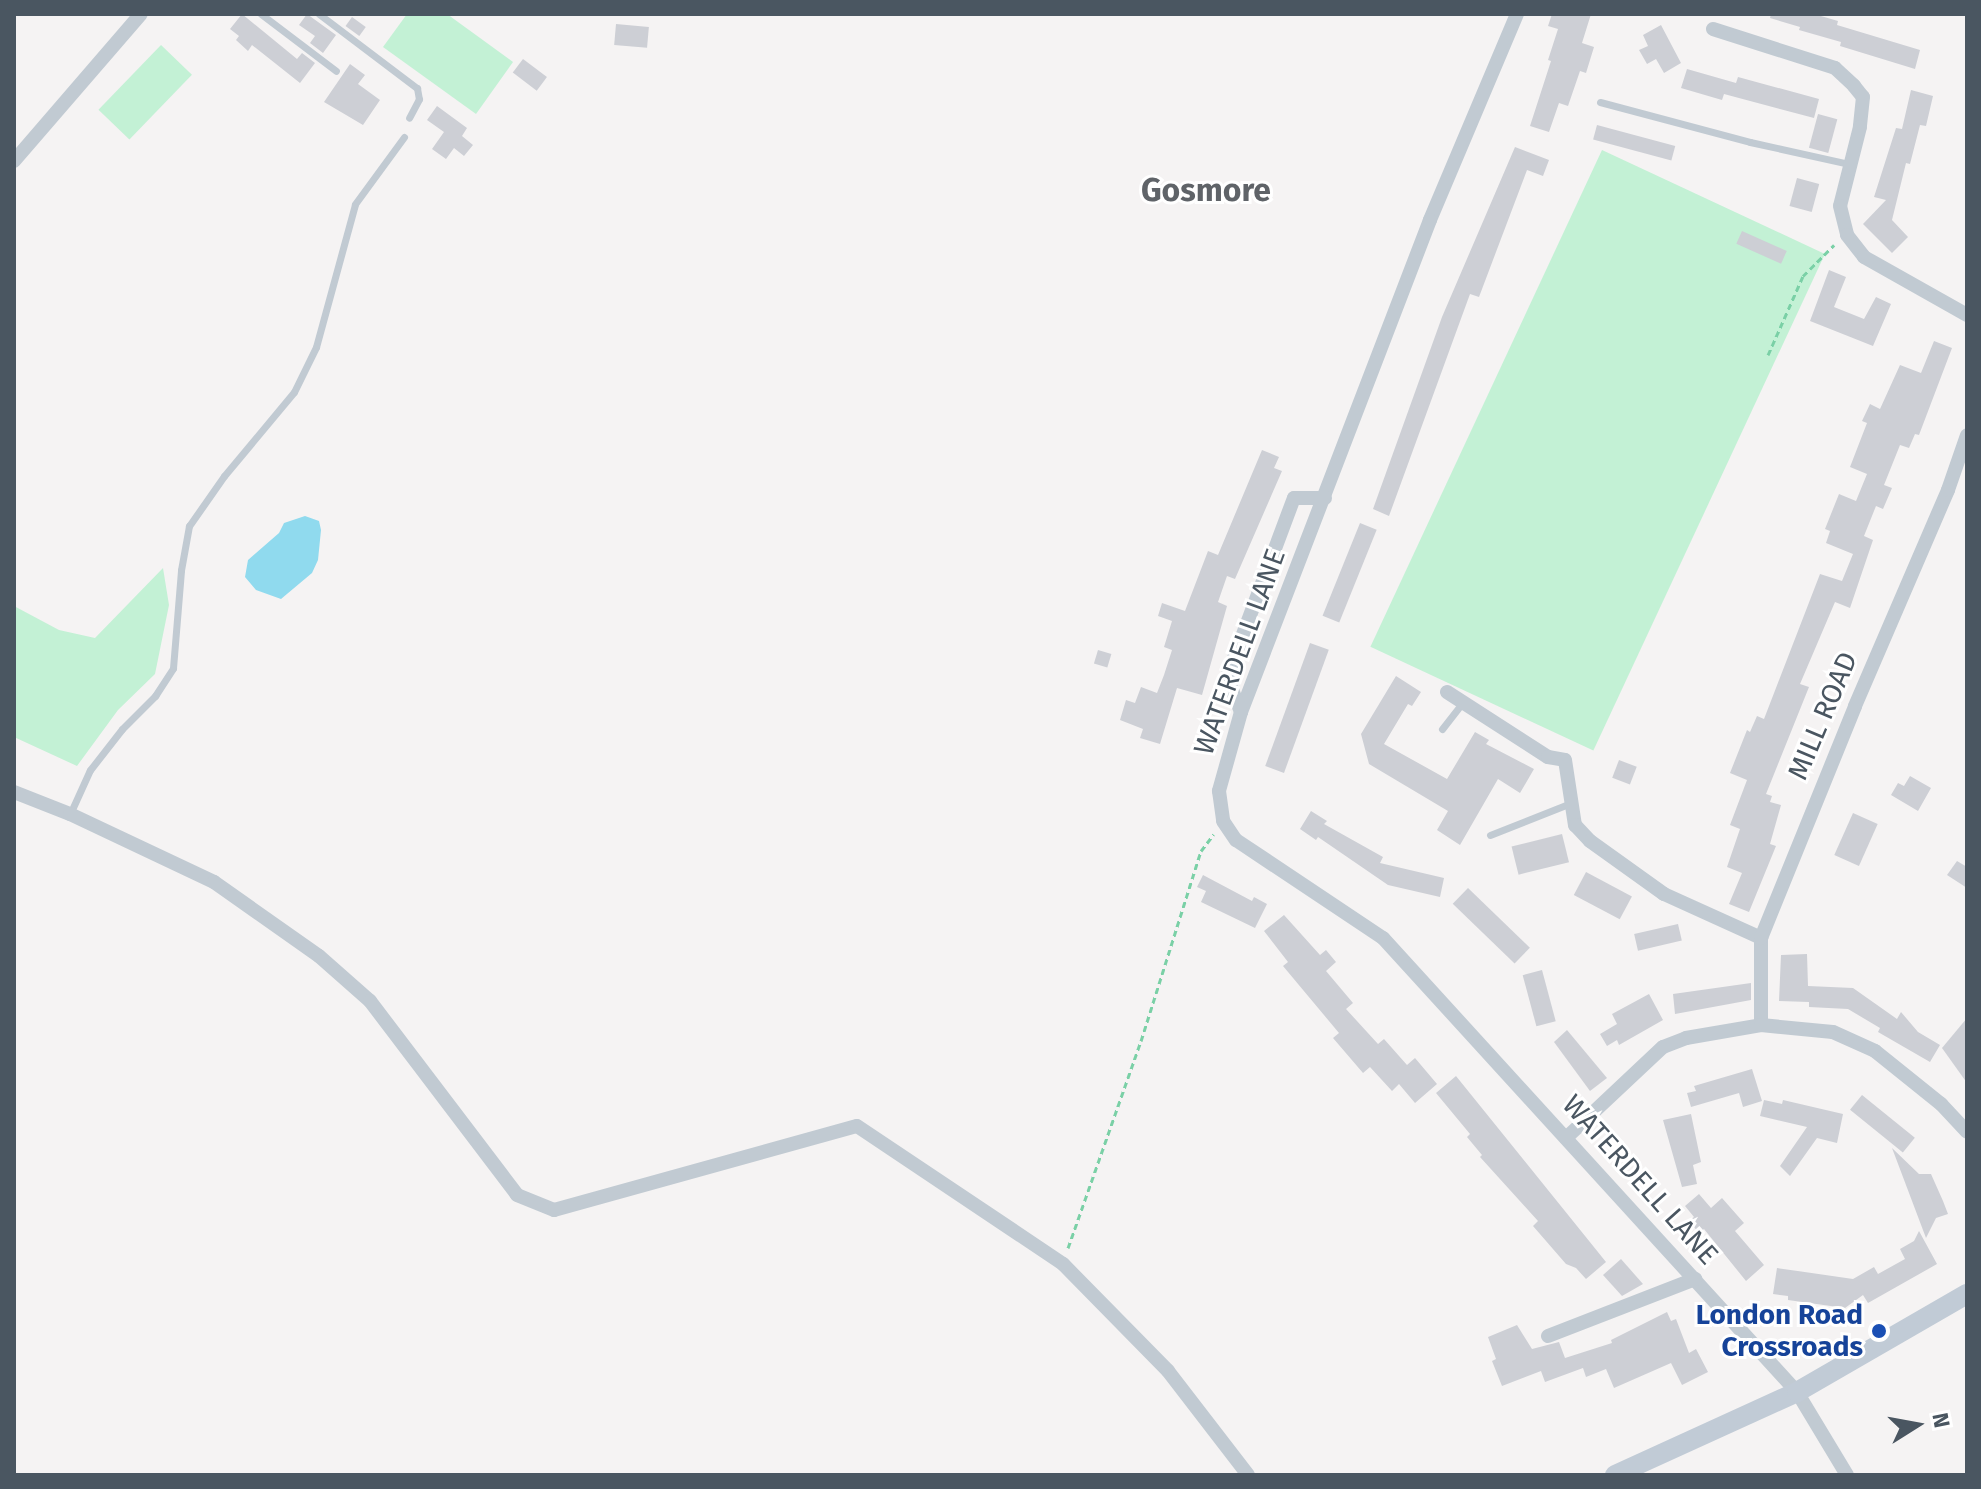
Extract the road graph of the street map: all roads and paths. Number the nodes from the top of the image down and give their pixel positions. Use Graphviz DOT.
graph roads {
  1 [pos="141,14"];
  2 [pos="261,14"];
  3 [pos="278,14"];
  4 [pos="319,14"];
  5 [pos="1517,14"];
  6 [pos="270,21"];
  7 [pos="1713,29"];
  8 [pos="336,71"];
  9 [pos="1600,102"];
  10 [pos="409,118"];
  11 [pos="404,137"];
  12 [pos="14,161"];
  13 [pos="1849,164"];
  14 [pos="1847,235"];
  15 [pos="1967,315"];
  16 [pos="1768,355"];
  17 [pos="1967,435"];
  18 [pos="1325,498"];
  19 [pos="1447,692"];
  20 [pos="1463,702"];
  21 [pos="1241,712"];
  22 [pos="1442,729"];
  23 [pos="14,792"];
  24 [pos="1571,803"];
  25 [pos="70,814"];
  26 [pos="1223,821"];
  27 [pos="1490,835"];
  28 [pos="1761,938"];
  29 [pos="1761,1025"];
  30 [pos="1967,1132"];
  31 [pos="1566,1138"];
  32 [pos="1063,1264"];
  33 [pos="1695,1279"];
  34 [pos="1967,1294"];
  35 [pos="1548,1336"];
  36 [pos="1797,1392"];
  37 [pos="1248,1475"];
  38 [pos="1615,1475"];
  39 [pos="1847,1475"];
  1 -- 12 [label="street"];
  2 -- 6 [label="lane"];
  3 -- 6 [label="lane"];
  4 -- 10 [label="lane"];
  5 -- 18 [label="street, WATERDELL LANE"];
  6 -- 8 [label="lane"];
  7 -- 13 [label="street"];
  9 -- 13 [label="lane"];
  11 -- 25 [label="lane"];
  13 -- 14 [label="street"];
  14 -- 15 [label="street"];
  14 -- 16 [label="path"];
  17 -- 28 [label="street, MILL ROAD"];
  18 -- 21 [label="street, WATERDELL LANE"];
  18 -- 21 [label="street"];
  19 -- 20 [label="street"];
  20 -- 22 [label="lane"];
  20 -- 24 [label="street"];
  21 -- 26 [label="street, WATERDELL LANE"];
  23 -- 25 [label="street"];
  24 -- 27 [label="lane"];
  24 -- 28 [label="street"];
  25 -- 32 [label="street"];
  26 -- 31 [label="street, WATERDELL LANE"];
  26 -- 32 [label="path"];
  28 -- 29 [label="street, MILL ROAD"];
  29 -- 30 [label="street"];
  29 -- 31 [label="street"];
  31 -- 33 [label="street, WATERDELL LANE"];
  32 -- 37 [label="street"];
  33 -- 35 [label="street"];
  33 -- 36 [label="street, WATERDELL LANE"];
  34 -- 36 [label="main road"];
  36 -- 38 [label="main road"];
  36 -- 39 [label="street, WATERDELL LANE"];
}
